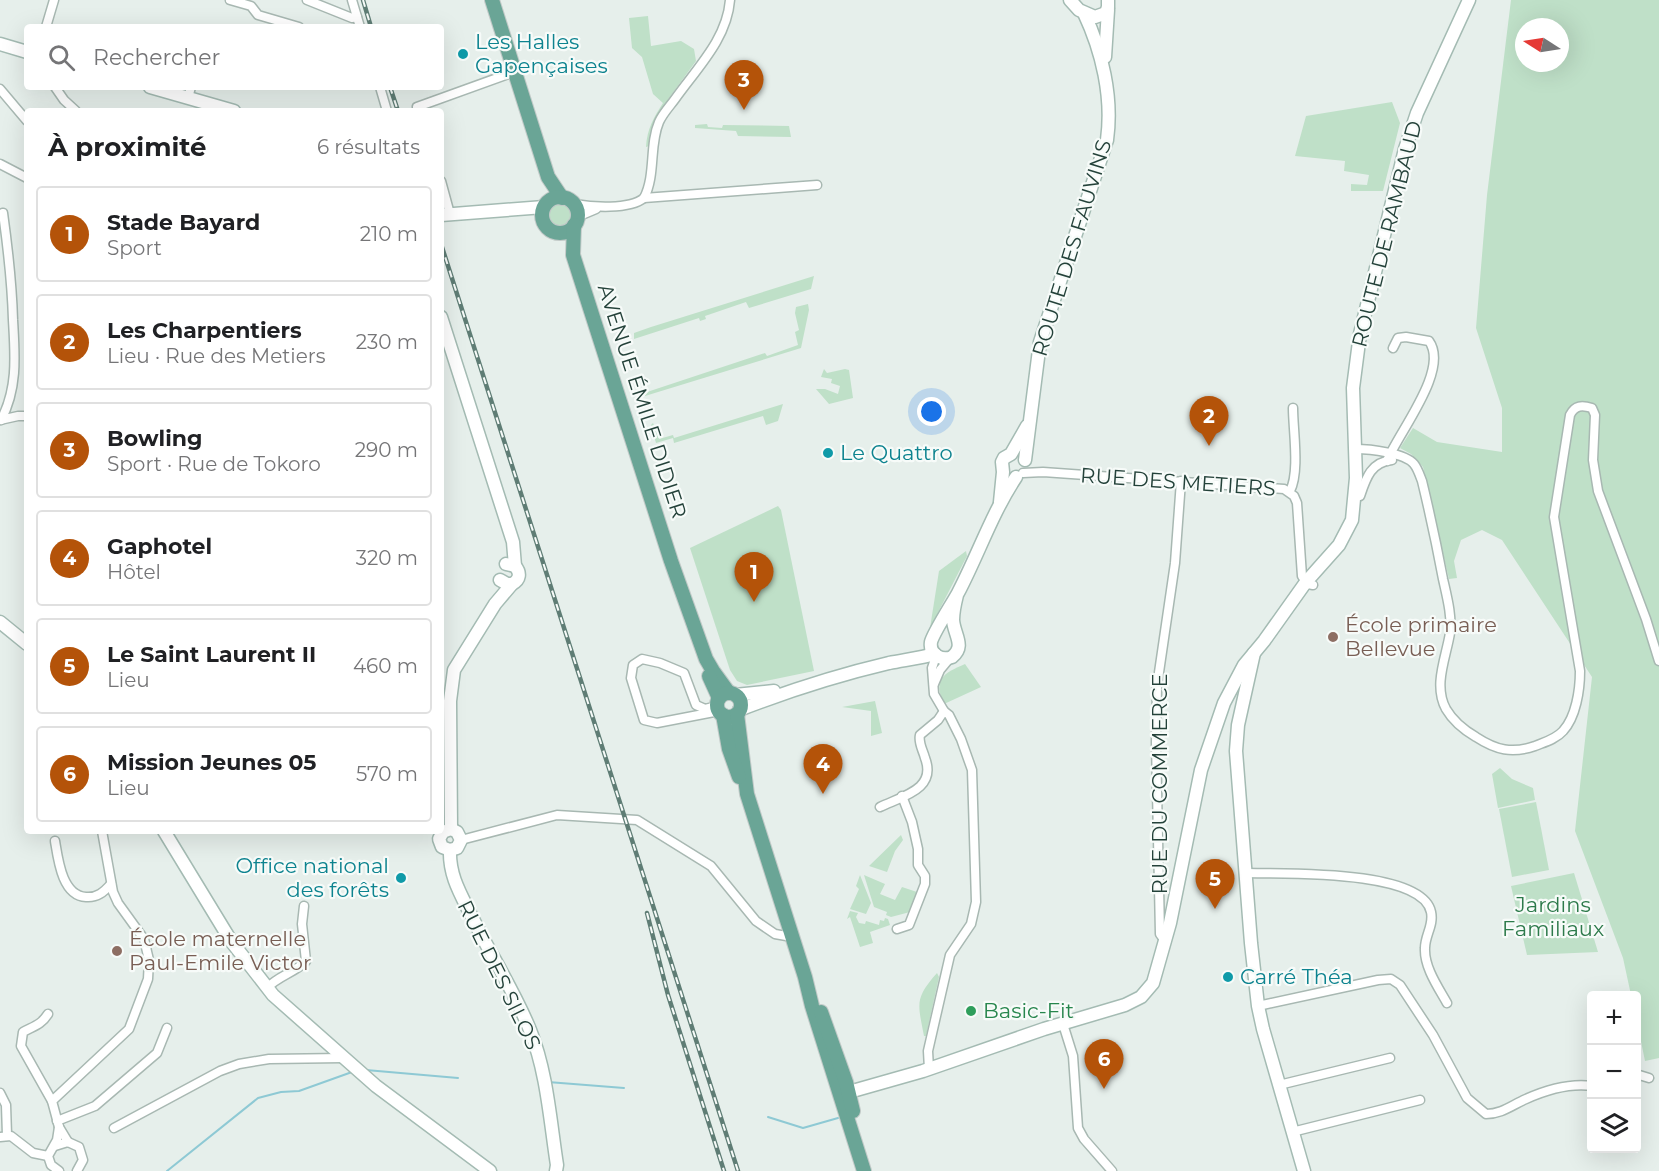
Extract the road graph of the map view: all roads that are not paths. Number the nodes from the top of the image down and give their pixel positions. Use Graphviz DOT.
graph roads {
  1 [pos="54,0"];
  2 [pos="230,0"];
  3 [pos="307,0"];
  4 [pos="352,0"];
  5 [pos="492,0"];
  6 [pos="730,0"];
  7 [pos="1469,0"];
  8 [pos="1070,1"];
  9 [pos="1109,3"];
  10 [pos="329,4"];
  11 [pos="1084,13"];
  12 [pos="357,17"];
  13 [pos="47,24"];
  14 [pos="289,24"];
  15 [pos="359,24"];
  16 [pos="0,44"];
  17 [pos="24,50"];
  18 [pos="514,72"];
  19 [pos="1105,82"];
  20 [pos="0,88"];
  21 [pos="57,90"];
  22 [pos="381,90"];
  23 [pos="189,92"];
  24 [pos="73,108"];
  25 [pos="227,108"];
  26 [pos="386,108"];
  27 [pos="417,108"];
  28 [pos="24,117"];
  29 [pos="0,164"];
  30 [pos="24,176"];
  31 [pos="548,177"];
  32 [pos="817,184"];
  33 [pos="644,198"];
  34 [pos="603,206"];
  35 [pos="545,209"];
  36 [pos="572,211"];
  37 [pos="3,213"];
  38 [pos="446,214"];
  39 [pos="555,232"];
  40 [pos="573,255"];
  41 [pos="444,327"];
  42 [pos="1393,348"];
  43 [pos="1293,408"];
  44 [pos="1031,414"];
  45 [pos="24,416"];
  46 [pos="1,420"];
  47 [pos="1355,448"];
  48 [pos="1369,449"];
  49 [pos="1011,454"];
  50 [pos="1389,457"];
  51 [pos="1356,464"];
  52 [pos="1374,466"];
  53 [pos="1023,469"];
  54 [pos="1003,472"];
  55 [pos="1356,478"];
  56 [pos="1181,481"];
  57 [pos="1290,491"];
  58 [pos="1360,496"];
  59 [pos="998,510"];
  60 [pos="511,565"];
  61 [pos="506,582"];
  62 [pos="1309,584"];
  63 [pos="957,595"];
  64 [pos="0,622"];
  65 [pos="956,635"];
  66 [pos="24,642"];
  67 [pos="934,647"];
  68 [pos="1255,653"];
  69 [pos="950,658"];
  70 [pos="1659,661"];
  71 [pos="1250,676"];
  72 [pos="1236,679"];
  73 [pos="933,687"];
  74 [pos="727,706"];
  75 [pos="944,711"];
  76 [pos="902,796"];
  77 [pos="880,807"];
  78 [pos="451,829"];
  79 [pos="444,832"];
  80 [pos="103,834"];
  81 [pos="166,834"];
  82 [pos="442,834"];
  83 [pos="461,840"];
  84 [pos="55,841"];
  85 [pos="450,850"];
  86 [pos="1246,873"];
  87 [pos="111,884"];
  88 [pos="304,906"];
  89 [pos="897,929"];
  90 [pos="792,937"];
  91 [pos="1166,942"];
  92 [pos="267,988"];
  93 [pos="1447,1003"];
  94 [pos="1258,1006"];
  95 [pos="48,1014"];
  96 [pos="1063,1024"];
  97 [pos="167,1028"];
  98 [pos="343,1058"];
  99 [pos="1390,1058"];
  100 [pos="925,1070"];
  101 [pos="1641,1076"];
  102 [pos="1649,1078"];
  103 [pos="1587,1082"];
  104 [pos="1581,1084"];
  105 [pos="1279,1085"];
  106 [pos="1587,1085"];
  107 [pos="843,1090"];
  108 [pos="0,1093"];
  109 [pos="1420,1100"];
  110 [pos="52,1101"];
  111 [pos="58,1124"];
  112 [pos="114,1128"];
  113 [pos="1292,1132"];
  114 [pos="4,1136"];
  115 [pos="68,1142"];
  116 [pos="55,1146"];
  117 [pos="48,1156"];
  118 [pos="59,1171"];
  119 [pos="77,1171"];
  120 [pos="490,1171"];
  121 [pos="556,1171"];
  122 [pos="864,1171"];
  123 [pos="872,1171"];
  124 [pos="1112,1171"];
  125 [pos="1304,1171"];
  1 -- 13 [label="street"];
  2 -- 14 [label="street"];
  3 -- 10 [label="street"];
  4 -- 12 [label="street"];
  5 -- 18 [label="main road"];
  6 -- 33 [label="street"];
  7 -- 47 [label="street, ROUTE DE RAMBAUD"];
  8 -- 11 [label="street"];
  9 -- 11 [label="street"];
  9 -- 19 [label="street, ROUTE DES FAUVINS"];
  10 -- 12 [label="street"];
  11 -- 19 [label="street, ROUTE DES FAUVINS"];
  12 -- 15 [label="street"];
  16 -- 17 [label="street"];
  18 -- 27 [label="street"];
  18 -- 31 [label="main road"];
  19 -- 44 [label="street, ROUTE DES FAUVINS"];
  20 -- 28 [label="street"];
  21 -- 24 [label="street"];
  22 -- 26 [label="street"];
  23 -- 25 [label="street"];
  29 -- 30 [label="street"];
  31 -- 35 [label="main road"];
  31 -- 36 [label="main road"];
  32 -- 33 [label="street"];
  33 -- 34 [label="street"];
  34 -- 36 [label="street"];
  34 -- 36 [label="street"];
  35 -- 36 [label="main road"];
  35 -- 38 [label="street"];
  35 -- 39 [label="main road, AVENUE ÉMILE DIDIER"];
  36 -- 39 [label="main road"];
  36 -- 40 [label="main road, AVENUE ÉMILE DIDIER"];
  37 -- 46 [label="street"];
  39 -- 40 [label="main road, AVENUE ÉMILE DIDIER"];
  40 -- 74 [label="main road, AVENUE ÉMILE DIDIER"];
  41 -- 60 [label="street"];
  42 -- 50 [label="street"];
  43 -- 57 [label="street"];
  44 -- 49 [label="street, ROUTE DES FAUVINS"];
  44 -- 53 [label="street, ROUTE DES FAUVINS"];
  45 -- 46 [label="street"];
  47 -- 48 [label="street"];
  47 -- 51 [label="street, ROUTE DE RAMBAUD"];
  48 -- 50 [label="street"];
  48 -- 52 [label="street"];
  49 -- 53 [label="street"];
  49 -- 54 [label="street"];
  50 -- 52 [label="street"];
  50 -- 70 [label="street"];
  51 -- 52 [label="street"];
  51 -- 55 [label="street, ROUTE DE RAMBAUD"];
  52 -- 58 [label="street"];
  53 -- 54 [label="street"];
  53 -- 56 [label="street, RUE DES METIERS"];
  53 -- 59 [label="street, ROUTE DES FAUVINS"];
  54 -- 59 [label="street, ROUTE DES FAUVINS"];
  55 -- 58 [label="street, ROUTE DE RAMBAUD"];
  55 -- 62 [label="street, ROUTE DE RAMBAUD"];
  56 -- 57 [label="street, RUE DES METIERS"];
  56 -- 91 [label="street, RUE DU COMMERCE"];
  57 -- 62 [label="street, RUE DES METIERS"];
  58 -- 62 [label="street, ROUTE DE RAMBAUD"];
  59 -- 63 [label="street, ROUTE DES FAUVINS"];
  60 -- 61 [label="street"];
  60 -- 61 [label="street"];
  61 -- 78 [label="street"];
  62 -- 68 [label="street, ROUTE DE RAMBAUD"];
  62 -- 71 [label="street, ROUTE DE RAMBAUD"];
  63 -- 65 [label="street, ROUTE DES FAUVINS"];
  63 -- 67 [label="street, ROUTE DES FAUVINS"];
  64 -- 66 [label="street"];
  65 -- 67 [label="street"];
  65 -- 69 [label="street"];
  67 -- 69 [label="street"];
  67 -- 73 [label="street, ROUTE DES FAUVINS"];
  67 -- 74 [label="street"];
  68 -- 71 [label="street, ROUTE DE RAMBAUD"];
  68 -- 72 [label="street"];
  69 -- 73 [label="street"];
  71 -- 72 [label="street"];
  71 -- 86 [label="street"];
  72 -- 91 [label="street"];
  73 -- 75 [label="street, ROUTE DES FAUVINS"];
  74 -- 74 [label="street"];
  74 -- 90 [label="main road, AVENUE ÉMILE DIDIER"];
  75 -- 76 [label="street"];
  75 -- 100 [label="street, ROUTE DES FAUVINS"];
  76 -- 77 [label="street"];
  76 -- 89 [label="street"];
  78 -- 79 [label="street"];
  78 -- 83 [label="street"];
  80 -- 87 [label="street"];
  81 -- 92 [label="street"];
  82 -- 85 [label="street"];
  83 -- 85 [label="street"];
  83 -- 90 [label="street"];
  84 -- 87 [label="street"];
  85 -- 121 [label="street, RUE DES SILOS"];
  86 -- 93 [label="street"];
  86 -- 94 [label="street"];
  87 -- 110 [label="street"];
  88 -- 92 [label="street"];
  90 -- 107 [label="main road, AVENUE ÉMILE DIDIER"];
  91 -- 96 [label="street"];
  92 -- 98 [label="street"];
  94 -- 104 [label="street"];
  94 -- 105 [label="street"];
  95 -- 110 [label="street"];
  96 -- 100 [label="street"];
  96 -- 124 [label="street"];
  97 -- 111 [label="street"];
  98 -- 112 [label="street"];
  98 -- 120 [label="street"];
  99 -- 105 [label="street"];
  100 -- 107 [label="street"];
  101 -- 102 [label="street"];
  103 -- 104 [label="street"];
  104 -- 106 [label="street"];
  105 -- 113 [label="street"];
  107 -- 122 [label="main road"];
  107 -- 123 [label="main road"];
  108 -- 114 [label="street"];
  109 -- 113 [label="street"];
  110 -- 111 [label="street"];
  111 -- 115 [label="street"];
  111 -- 116 [label="street"];
  113 -- 125 [label="street"];
  114 -- 117 [label="street"];
  115 -- 116 [label="street"];
  115 -- 119 [label="street"];
  116 -- 117 [label="street"];
  117 -- 118 [label="street"];
}
